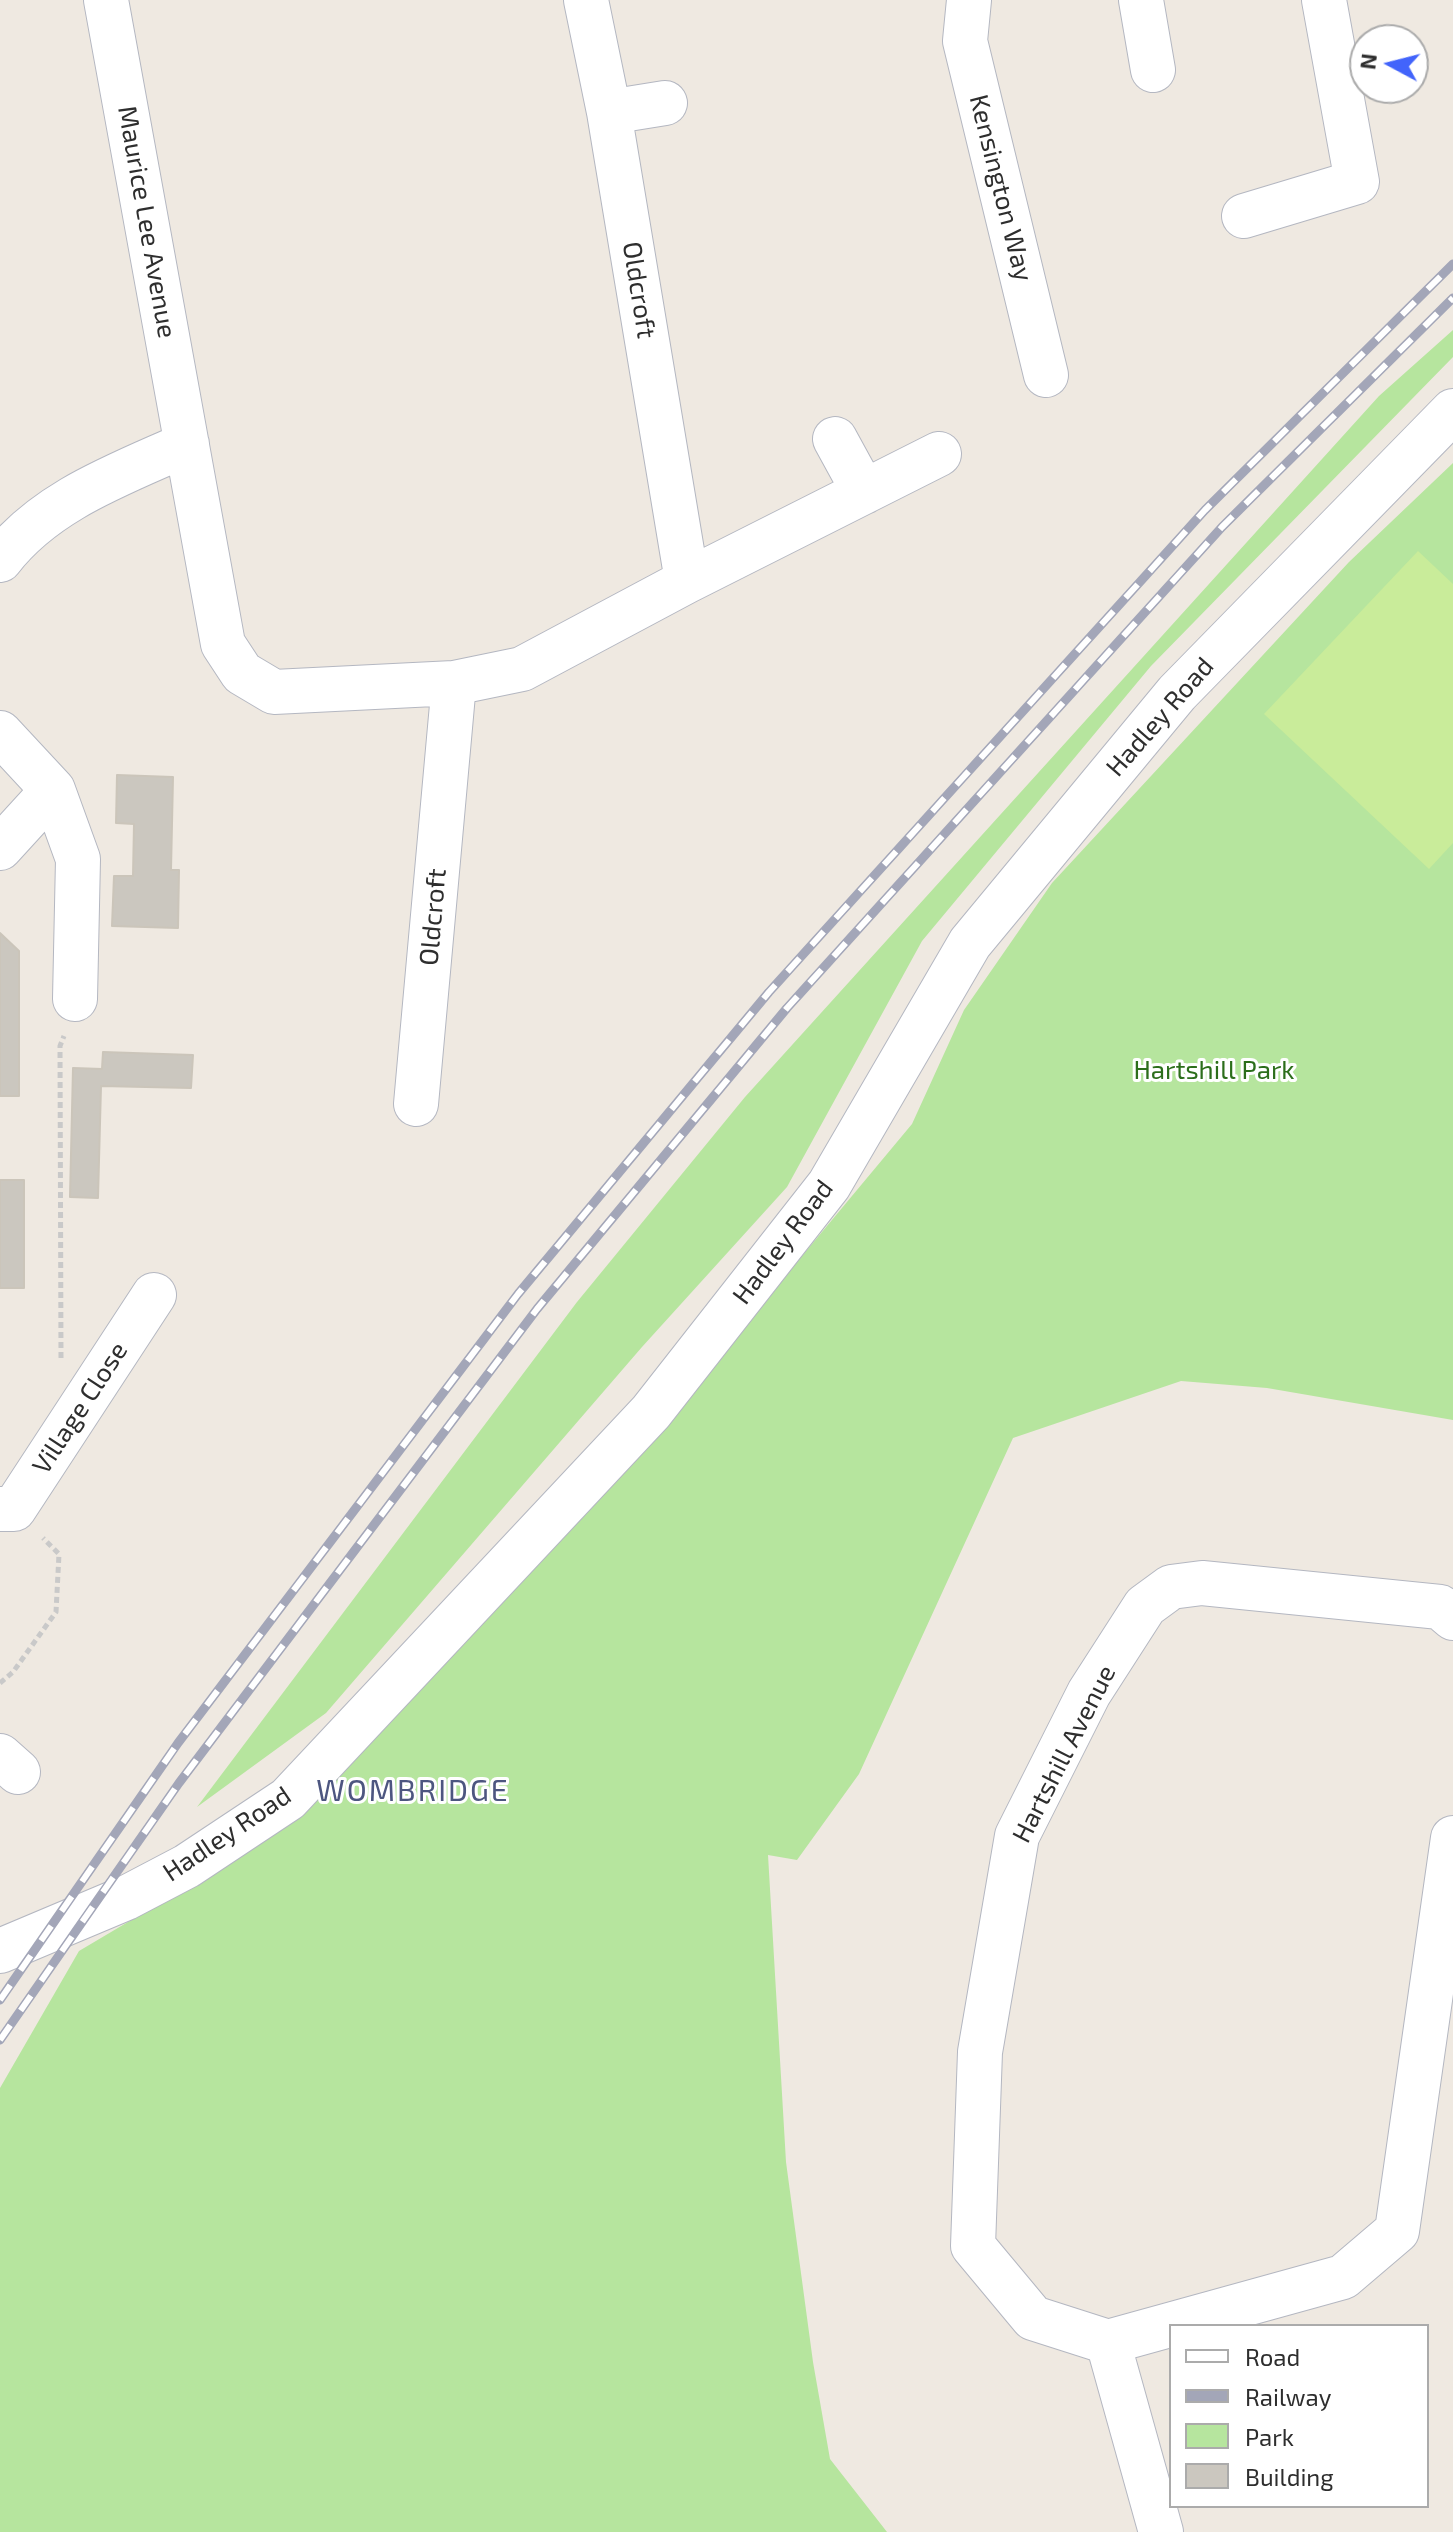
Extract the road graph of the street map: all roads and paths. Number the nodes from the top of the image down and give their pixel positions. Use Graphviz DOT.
graph roads {
  1 [pos="106,0"];
  2 [pos="586,0"];
  3 [pos="969,0"];
  4 [pos="1141,0"];
  5 [pos="1324,0"];
  6 [pos="1153,70"];
  7 [pos="665,103"];
  8 [pos="609,112"];
  9 [pos="1244,216"];
  10 [pos="1046,375"];
  11 [pos="1453,411"];
  12 [pos="835,439"];
  13 [pos="187,444"];
  14 [pos="939,454"];
  15 [pos="864,492"];
  16 [pos="0,560"];
  17 [pos="687,581"];
  18 [pos="454,683"];
  19 [pos="0,733"];
  20 [pos="53,790"];
  21 [pos="0,848"];
  22 [pos="75,999"];
  23 [pos="416,1104"];
  24 [pos="154,1295"];
  25 [pos="71,1422"];
  26 [pos="7,1509"];
  27 [pos="1453,1618"];
  28 [pos="0,1683"];
  29 [pos="1453,1838"];
  30 [pos="0,1951"];
  31 [pos="1173,2324"];
  32 [pos="1169,2325"];
  33 [pos="1108,2342"];
  34 [pos="1161,2532"];
  1 -- 13 [label="street, Maurice Lee Avenue"];
  2 -- 8 [label="street, Oldcroft"];
  3 -- 10 [label="street, Kensington Way"];
  4 -- 6 [label="street"];
  5 -- 9 [label="street"];
  7 -- 8 [label="street"];
  8 -- 17 [label="street, Oldcroft"];
  11 -- 30 [label="street, Hadley Road"];
  12 -- 15 [label="street"];
  13 -- 16 [label="street"];
  13 -- 18 [label="street"];
  14 -- 15 [label="street"];
  15 -- 17 [label="street"];
  17 -- 18 [label="street"];
  18 -- 23 [label="street, Oldcroft"];
  19 -- 20 [label="street"];
  20 -- 21 [label="street"];
  20 -- 22 [label="street"];
  22 -- 25 [label="path"];
  24 -- 25 [label="street, Village Close"];
  25 -- 26 [label="street, Village Close"];
  26 -- 28 [label="path"];
  27 -- 33 [label="street, Hartshill Avenue"];
  29 -- 31 [label="street"];
  32 -- 33 [label="street"];
  33 -- 34 [label="street"];
}
